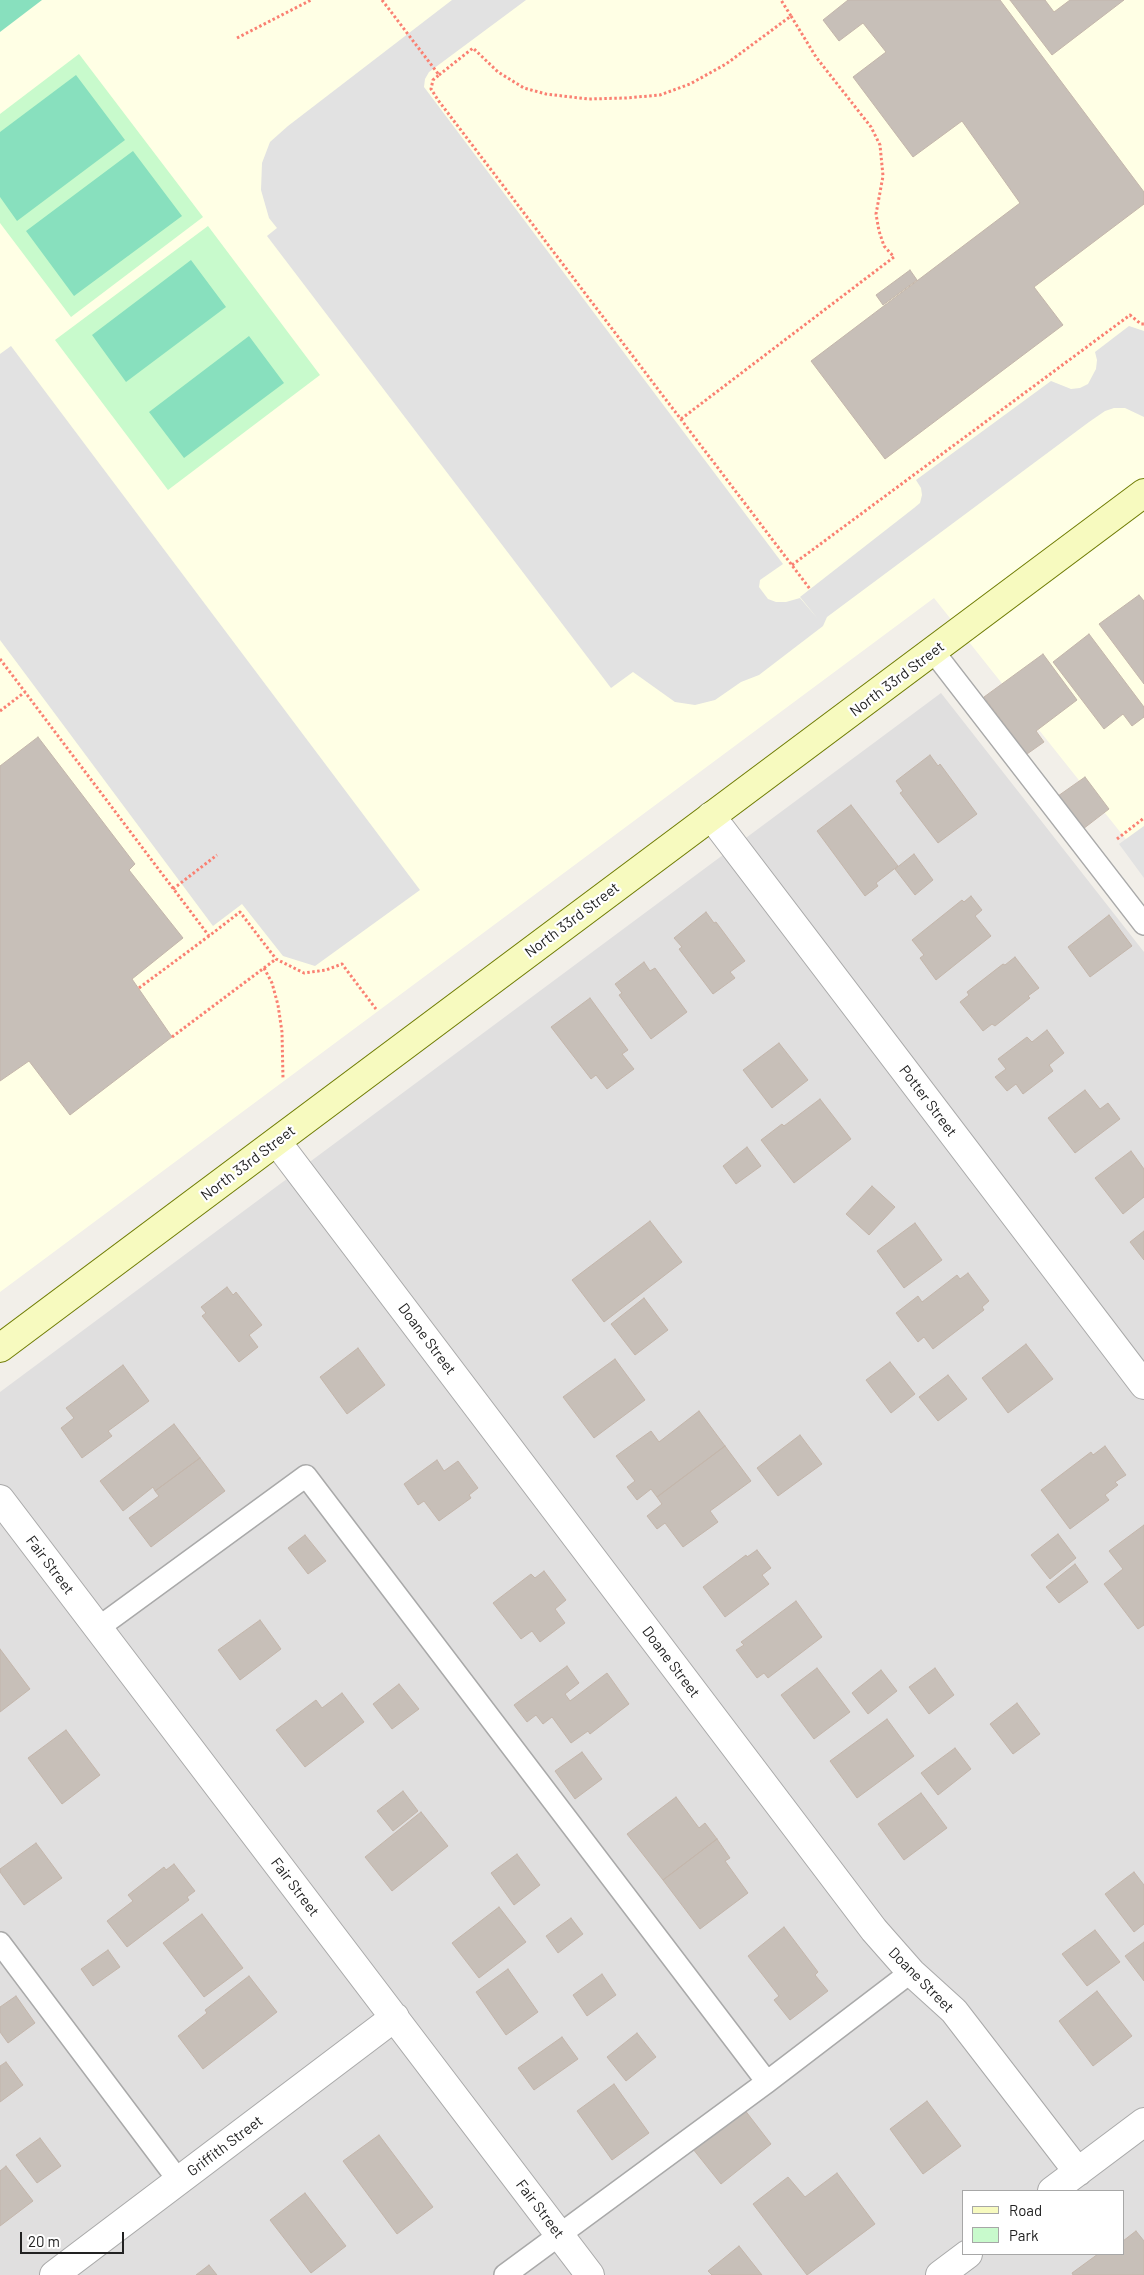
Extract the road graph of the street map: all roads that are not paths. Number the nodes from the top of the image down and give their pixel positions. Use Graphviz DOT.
graph roads {
  1 [pos="1144,493"];
  2 [pos="933,651"];
  3 [pos="711,816"];
  4 [pos="1144,924"];
  5 [pos="276,1142"];
  6 [pos="0,1348"];
  7 [pos="1144,1385"];
  8 [pos="0,1499"];
  9 [pos="98,1628"];
  10 [pos="0,1943"];
  11 [pos="911,1972"];
  12 [pos="395,2017"];
  13 [pos="767,2082"];
  14 [pos="1144,2122"];
  15 [pos="1078,2172"];
  16 [pos="179,2181"];
  17 [pos="1053,2190"];
  18 [pos="559,2234"];
  19 [pos="967,2255"];
  20 [pos="54,2275"];
  21 [pos="504,2275"];
  22 [pos="590,2275"];
  23 [pos="940,2275"];
  1 -- 2 [label="main road, North 33rd Street"];
  2 -- 3 [label="main road, North 33rd Street"];
  2 -- 4 [label="lane"];
  3 -- 5 [label="main road, North 33rd Street"];
  3 -- 7 [label="street, Potter Street"];
  5 -- 6 [label="main road, North 33rd Street"];
  5 -- 11 [label="street, Doane Street"];
  8 -- 9 [label="street, Fair Street"];
  9 -- 12 [label="street, Fair Street"];
  9 -- 13 [label="lane"];
  10 -- 16 [label="lane"];
  11 -- 13 [label="lane"];
  11 -- 15 [label="street, Doane Street"];
  12 -- 16 [label="street, Griffith Street"];
  12 -- 18 [label="street, Fair Street"];
  13 -- 18 [label="lane"];
  14 -- 15 [label="street"];
  15 -- 17 [label="street"];
  16 -- 20 [label="street, Griffith Street"];
  18 -- 21 [label="lane"];
  18 -- 22 [label="street, Fair Street"];
  19 -- 23 [label="street"];
}
